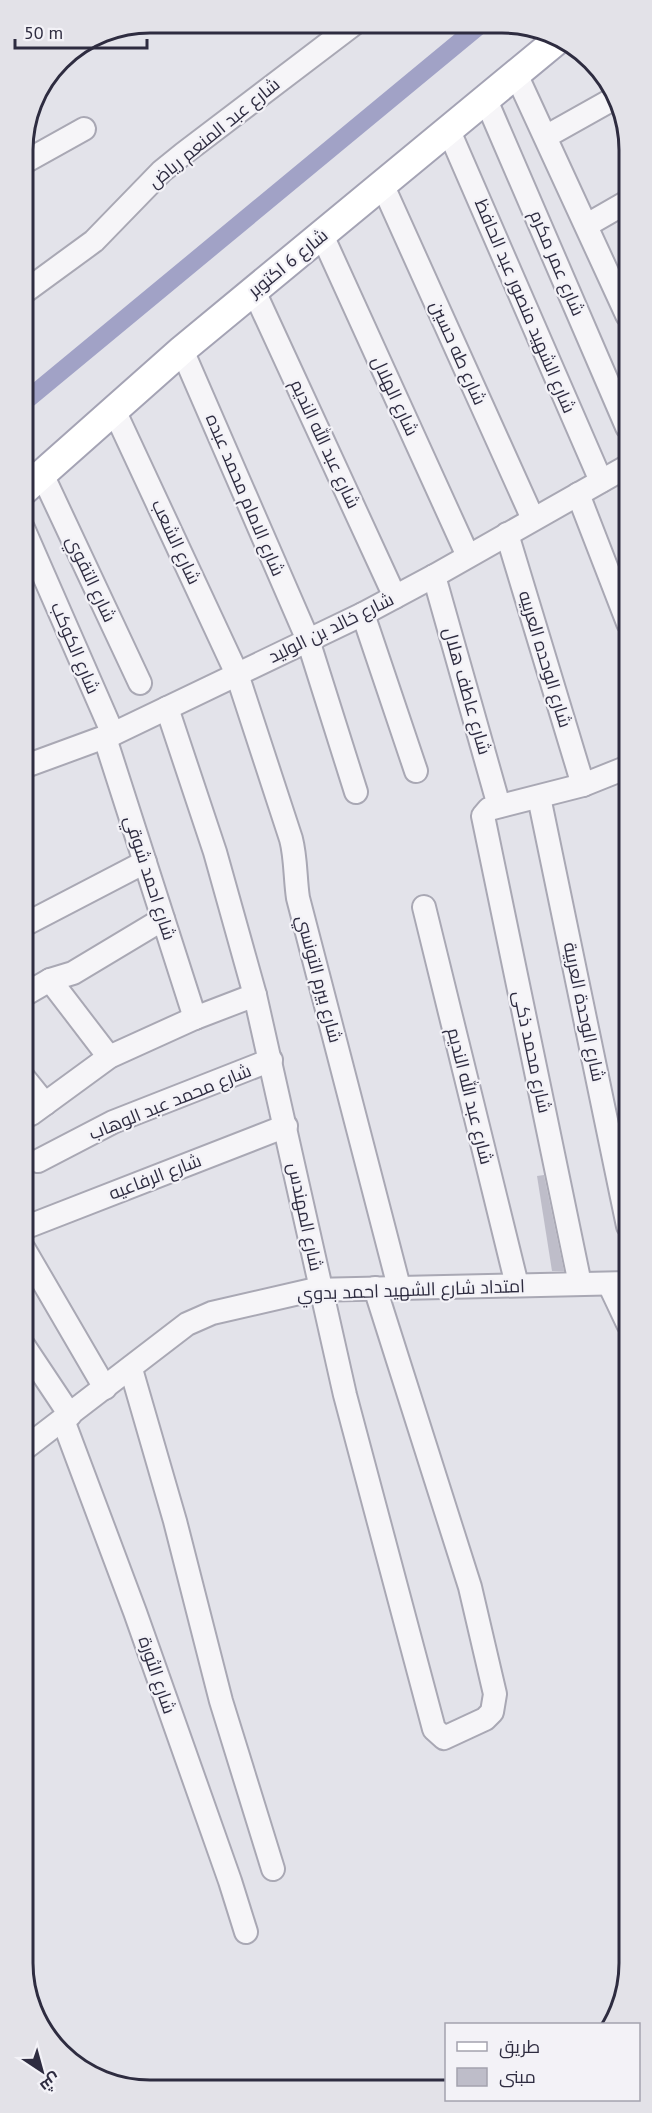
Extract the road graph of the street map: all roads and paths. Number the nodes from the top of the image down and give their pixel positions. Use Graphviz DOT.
graph roads {
  1 [pos="342,33"];
  2 [pos="552,44"];
  3 [pos="516,74"];
  4 [pos="486,100"];
  5 [pos="608,102"];
  6 [pos="84,129"];
  7 [pos="449,131"];
  8 [pos="547,136"];
  9 [pos="33,158"];
  10 [pos="383,186"];
  11 [pos="619,207"];
  12 [pos="587,225"];
  13 [pos="322,236"];
  14 [pos="619,279"];
  15 [pos="33,286"];
  16 [pos="254,291"];
  17 [pos="182,350"];
  18 [pos="619,408"];
  19 [pos="114,410"];
  20 [pos="619,471"];
  21 [pos="33,481"];
  22 [pos="601,481"];
  23 [pos="33,484"];
  24 [pos="578,494"];
  25 [pos="533,519"];
  26 [pos="507,534"];
  27 [pos="33,552"];
  28 [pos="468,556"];
  29 [pos="434,576"];
  30 [pos="395,597"];
  31 [pos="619,599"];
  32 [pos="363,614"];
  33 [pos="308,640"];
  34 [pos="237,674"];
  35 [pos="140,684"];
  36 [pos="167,708"];
  37 [pos="109,736"];
  38 [pos="33,764"];
  39 [pos="416,771"];
  40 [pos="619,771"];
  41 [pos="583,785"];
  42 [pos="356,792"];
  43 [pos="539,797"];
  44 [pos="491,813"];
  45 [pos="145,862"];
  46 [pos="424,907"];
  47 [pos="163,919"];
  48 [pos="33,920"];
  49 [pos="50,980"];
  50 [pos="33,990"];
  51 [pos="255,995"];
  52 [pos="195,1018"];
  53 [pos="109,1057"];
  54 [pos="270,1060"];
  55 [pos="33,1098"];
  56 [pos="286,1126"];
  57 [pos="38,1161"];
  58 [pos="619,1184"];
  59 [pos="33,1224"];
  60 [pos="33,1264"];
  61 [pos="580,1284"];
  62 [pos="619,1284"];
  63 [pos="517,1285"];
  64 [pos="399,1287"];
  65 [pos="375,1288"];
  66 [pos="320,1290"];
  67 [pos="33,1361"];
  68 [pos="131,1369"];
  69 [pos="105,1388"];
  70 [pos="66,1418"];
  71 [pos="33,1442"];
  72 [pos="273,1869"];
  73 [pos="246,1932"];
  1 -- 15 [label="street, شارع عبد المنعم رياض"];
  2 -- 3 [label="main road, شارع 6 اكتوبر"];
  3 -- 4 [label="main road, شارع 6 اكتوبر"];
  3 -- 8 [label="street"];
  4 -- 7 [label="main road, شارع 6 اكتوبر"];
  4 -- 18 [label="street, شارع عمر مكرم"];
  5 -- 8 [label="street"];
  6 -- 9 [label="street"];
  7 -- 10 [label="main road, شارع 6 اكتوبر"];
  7 -- 22 [label="street, شارع الشهيد منصور عبد الحافظ"];
  8 -- 12 [label="street"];
  10 -- 13 [label="main road, شارع 6 اكتوبر"];
  10 -- 25 [label="street, شارع طه حسين"];
  11 -- 12 [label="street"];
  12 -- 14 [label="street"];
  13 -- 16 [label="main road, شارع 6 اكتوبر"];
  13 -- 28 [label="street, شارع الهلال"];
  16 -- 17 [label="main road, شارع 6 اكتوبر"];
  16 -- 30 [label="street, شارع عبد الله النديم"];
  17 -- 19 [label="main road, شارع 6 اكتوبر"];
  17 -- 33 [label="street, شارع الامام محمد عبده"];
  19 -- 21 [label="main road, شارع 6 اكتوبر"];
  19 -- 34 [label="street, شارع الشعب"];
  20 -- 22 [label="street, شارع خالد بن الوليد"];
  22 -- 24 [label="street, شارع خالد بن الوليد"];
  23 -- 35 [label="street, شارع التقوي"];
  24 -- 25 [label="street, شارع خالد بن الوليد"];
  24 -- 31 [label="street"];
  25 -- 26 [label="street, شارع خالد بن الوليد"];
  26 -- 28 [label="street, شارع خالد بن الوليد"];
  26 -- 41 [label="street, شارع الوحده العربيه"];
  27 -- 37 [label="street, شارع الكوكب"];
  28 -- 29 [label="street, شارع خالد بن الوليد"];
  29 -- 30 [label="street, شارع خالد بن الوليد"];
  29 -- 44 [label="street, شارع عاطف هلال"];
  30 -- 32 [label="street, شارع خالد بن الوليد"];
  32 -- 33 [label="street, شارع خالد بن الوليد"];
  32 -- 39 [label="street"];
  33 -- 34 [label="street, شارع خالد بن الوليد"];
  33 -- 42 [label="street, شارع الامام محمد عبده"];
  34 -- 36 [label="street, شارع خالد بن الوليد"];
  34 -- 64 [label="street, شارع بيرم التونسي"];
  36 -- 37 [label="street, شارع خالد بن الوليد"];
  36 -- 51 [label="street, شارع المهندس"];
  37 -- 38 [label="street, شارع خالد بن الوليد"];
  37 -- 45 [label="street, شارع احمد شوقي"];
  40 -- 41 [label="street"];
  41 -- 43 [label="street"];
  43 -- 44 [label="street"];
  43 -- 58 [label="street, شارع الوحدة العربية"];
  44 -- 61 [label="street, شارع محمد ذكى"];
  45 -- 47 [label="street, شارع احمد شوقي"];
  45 -- 48 [label="street"];
  46 -- 63 [label="street, شارع عبد الله النديم"];
  47 -- 49 [label="street"];
  47 -- 52 [label="street, شارع احمد شوقي"];
  49 -- 50 [label="street"];
  49 -- 53 [label="street"];
  51 -- 52 [label="street"];
  51 -- 54 [label="street, شارع المهندس"];
  52 -- 53 [label="street"];
  53 -- 55 [label="street"];
  54 -- 56 [label="street, شارع المهندس"];
  54 -- 57 [label="street, شارع محمد عبد الوهاب"];
  56 -- 59 [label="street, شارع الرفاعيه"];
  56 -- 66 [label="street, شارع المهندس"];
  60 -- 69 [label="street"];
  61 -- 62 [label="street, امتداد شارع الشهيد احمد بدوي"];
  61 -- 63 [label="street, امتداد شارع الشهيد احمد بدوي"];
  63 -- 64 [label="street, امتداد شارع الشهيد احمد بدوي"];
  64 -- 65 [label="street, امتداد شارع الشهيد احمد بدوي"];
  65 -- 66 [label="street, امتداد شارع الشهيد احمد بدوي"];
  65 -- 66 [label="street, شارع المهندس"];
  66 -- 68 [label="street, امتداد شارع الشهيد احمد بدوي"];
  67 -- 70 [label="street, شارع الثورة"];
  68 -- 69 [label="street, امتداد شارع الشهيد احمد بدوي"];
  68 -- 72 [label="street"];
  69 -- 70 [label="street, امتداد شارع الشهيد احمد بدوي"];
  70 -- 71 [label="street, امتداد شارع الشهيد احمد بدوي"];
  70 -- 73 [label="street, شارع الثورة"];
}
